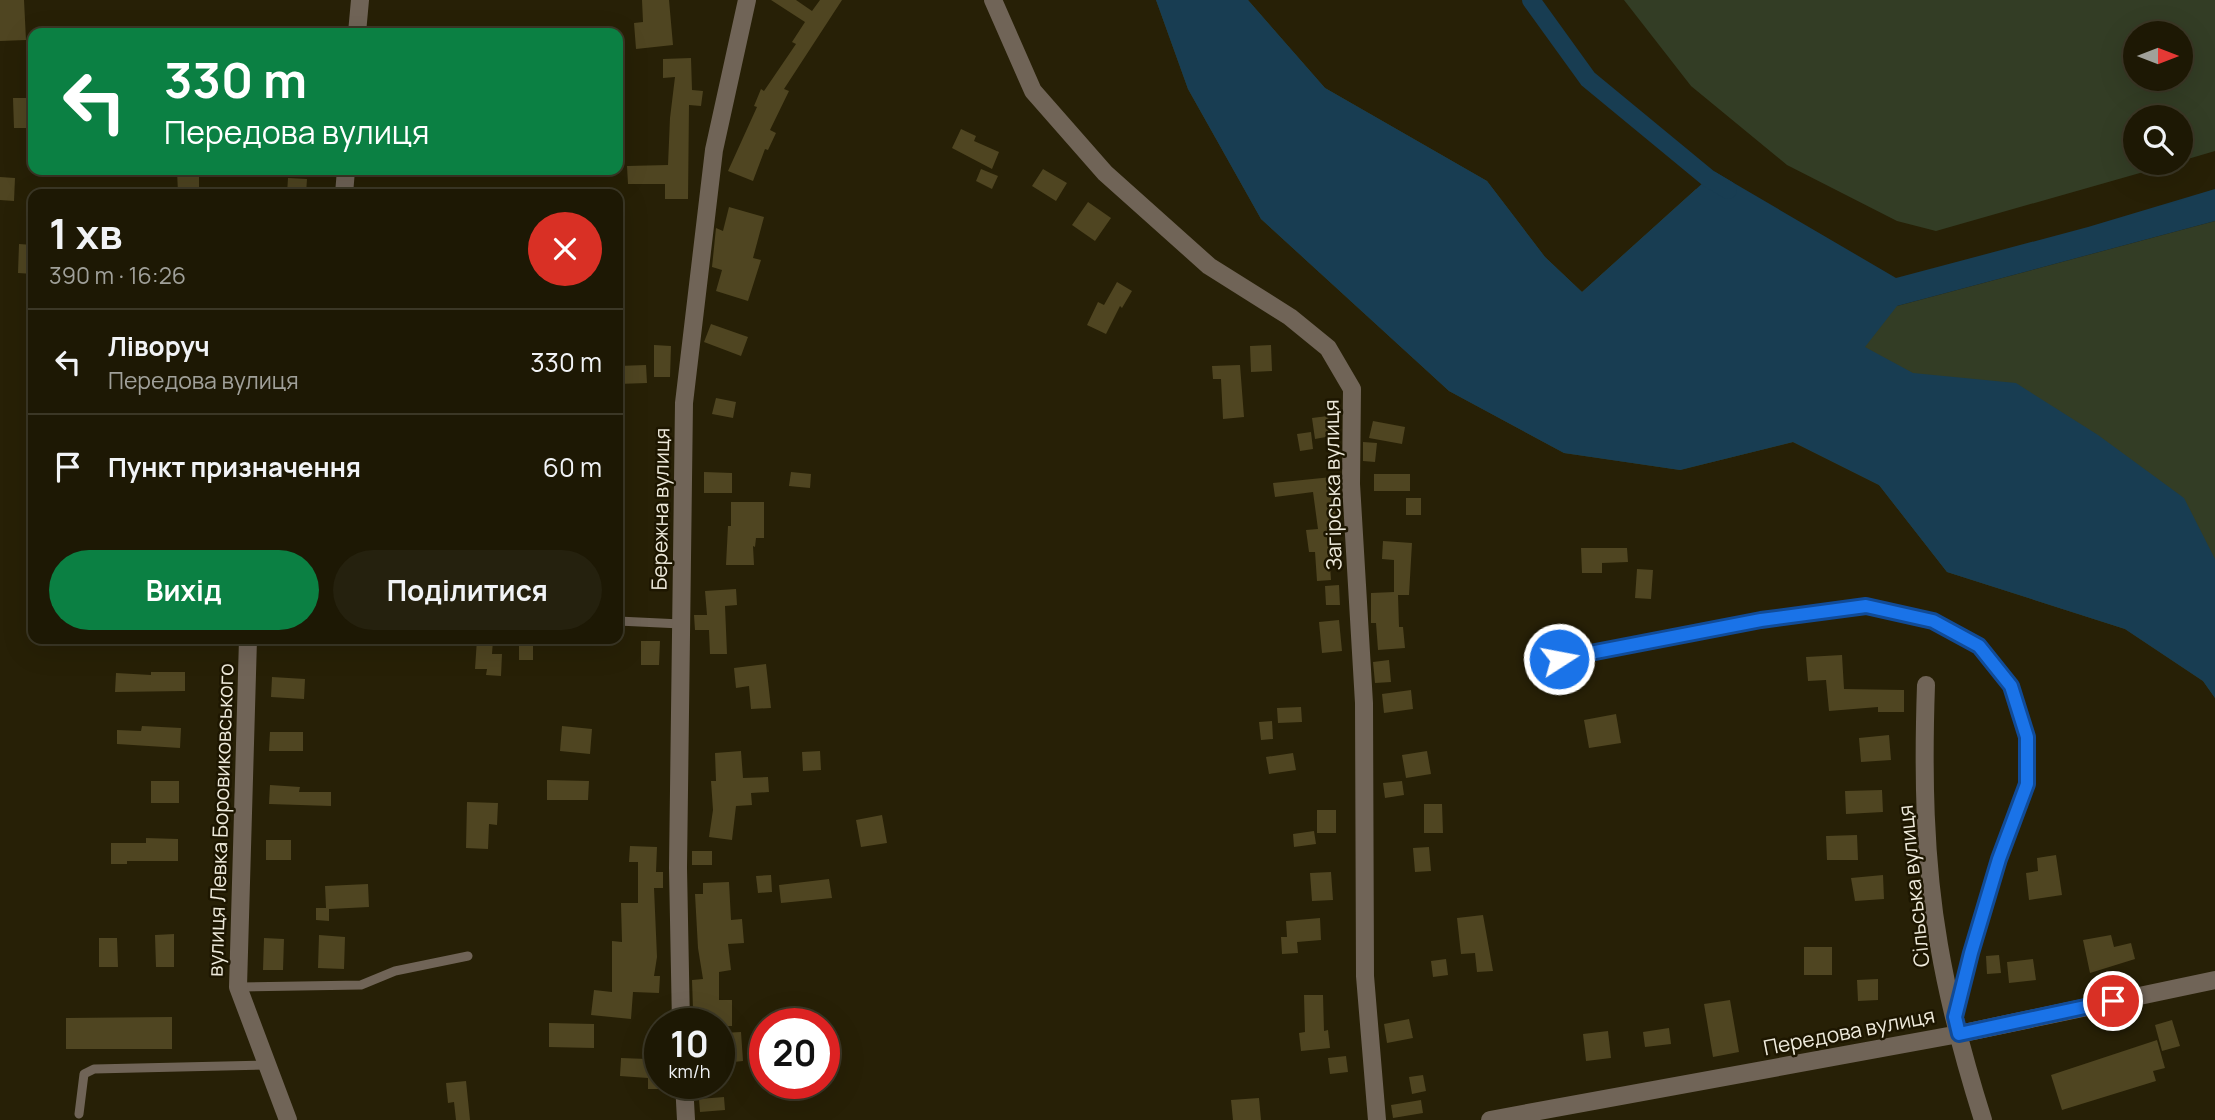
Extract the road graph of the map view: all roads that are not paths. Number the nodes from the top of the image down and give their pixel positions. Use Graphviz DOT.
graph roads {
  1 [pos="360,0"];
  2 [pos="747,0"];
  3 [pos="993,0"];
  4 [pos="357,28"];
  5 [pos="623,621"];
  6 [pos="681,624"];
  7 [pos="248,644"];
  8 [pos="1559,659"];
  9 [pos="1926,685"];
  10 [pos="468,956"];
  11 [pos="2215,980"];
  12 [pos="238,987"];
  13 [pos="681,1008"];
  14 [pos="1957,1025"];
  15 [pos="267,1065"];
  16 [pos="685,1099"];
  17 [pos="79,1114"];
  18 [pos="1523,1118"];
  19 [pos="288,1120"];
  20 [pos="686,1120"];
  21 [pos="1377,1120"];
  22 [pos="1490,1120"];
  23 [pos="1983,1120"];
  1 -- 4 [label="street"];
  2 -- 6 [label="street, Бережна вулиця"];
  3 -- 21 [label="street, Загірська вулиця"];
  5 -- 6 [label="lane"];
  6 -- 13 [label="street, Бережна вулиця"];
  7 -- 12 [label="street, вулиця Левка Боровиковського"];
  8 -- 14 [label="lane"];
  9 -- 14 [label="street, Сільська вулиця"];
  10 -- 12 [label="lane"];
  11 -- 14 [label="street, Передова вулиця"];
  12 -- 15 [label="street, вулиця Левка Боровиковського"];
  14 -- 18 [label="street, Передова вулиця"];
  14 -- 23 [label="street, Сільська вулиця"];
  15 -- 17 [label="lane"];
  15 -- 19 [label="street, вулиця Левка Боровиковського"];
  16 -- 20 [label="street"];
  18 -- 22 [label="street, Передова вулиця"];
}
